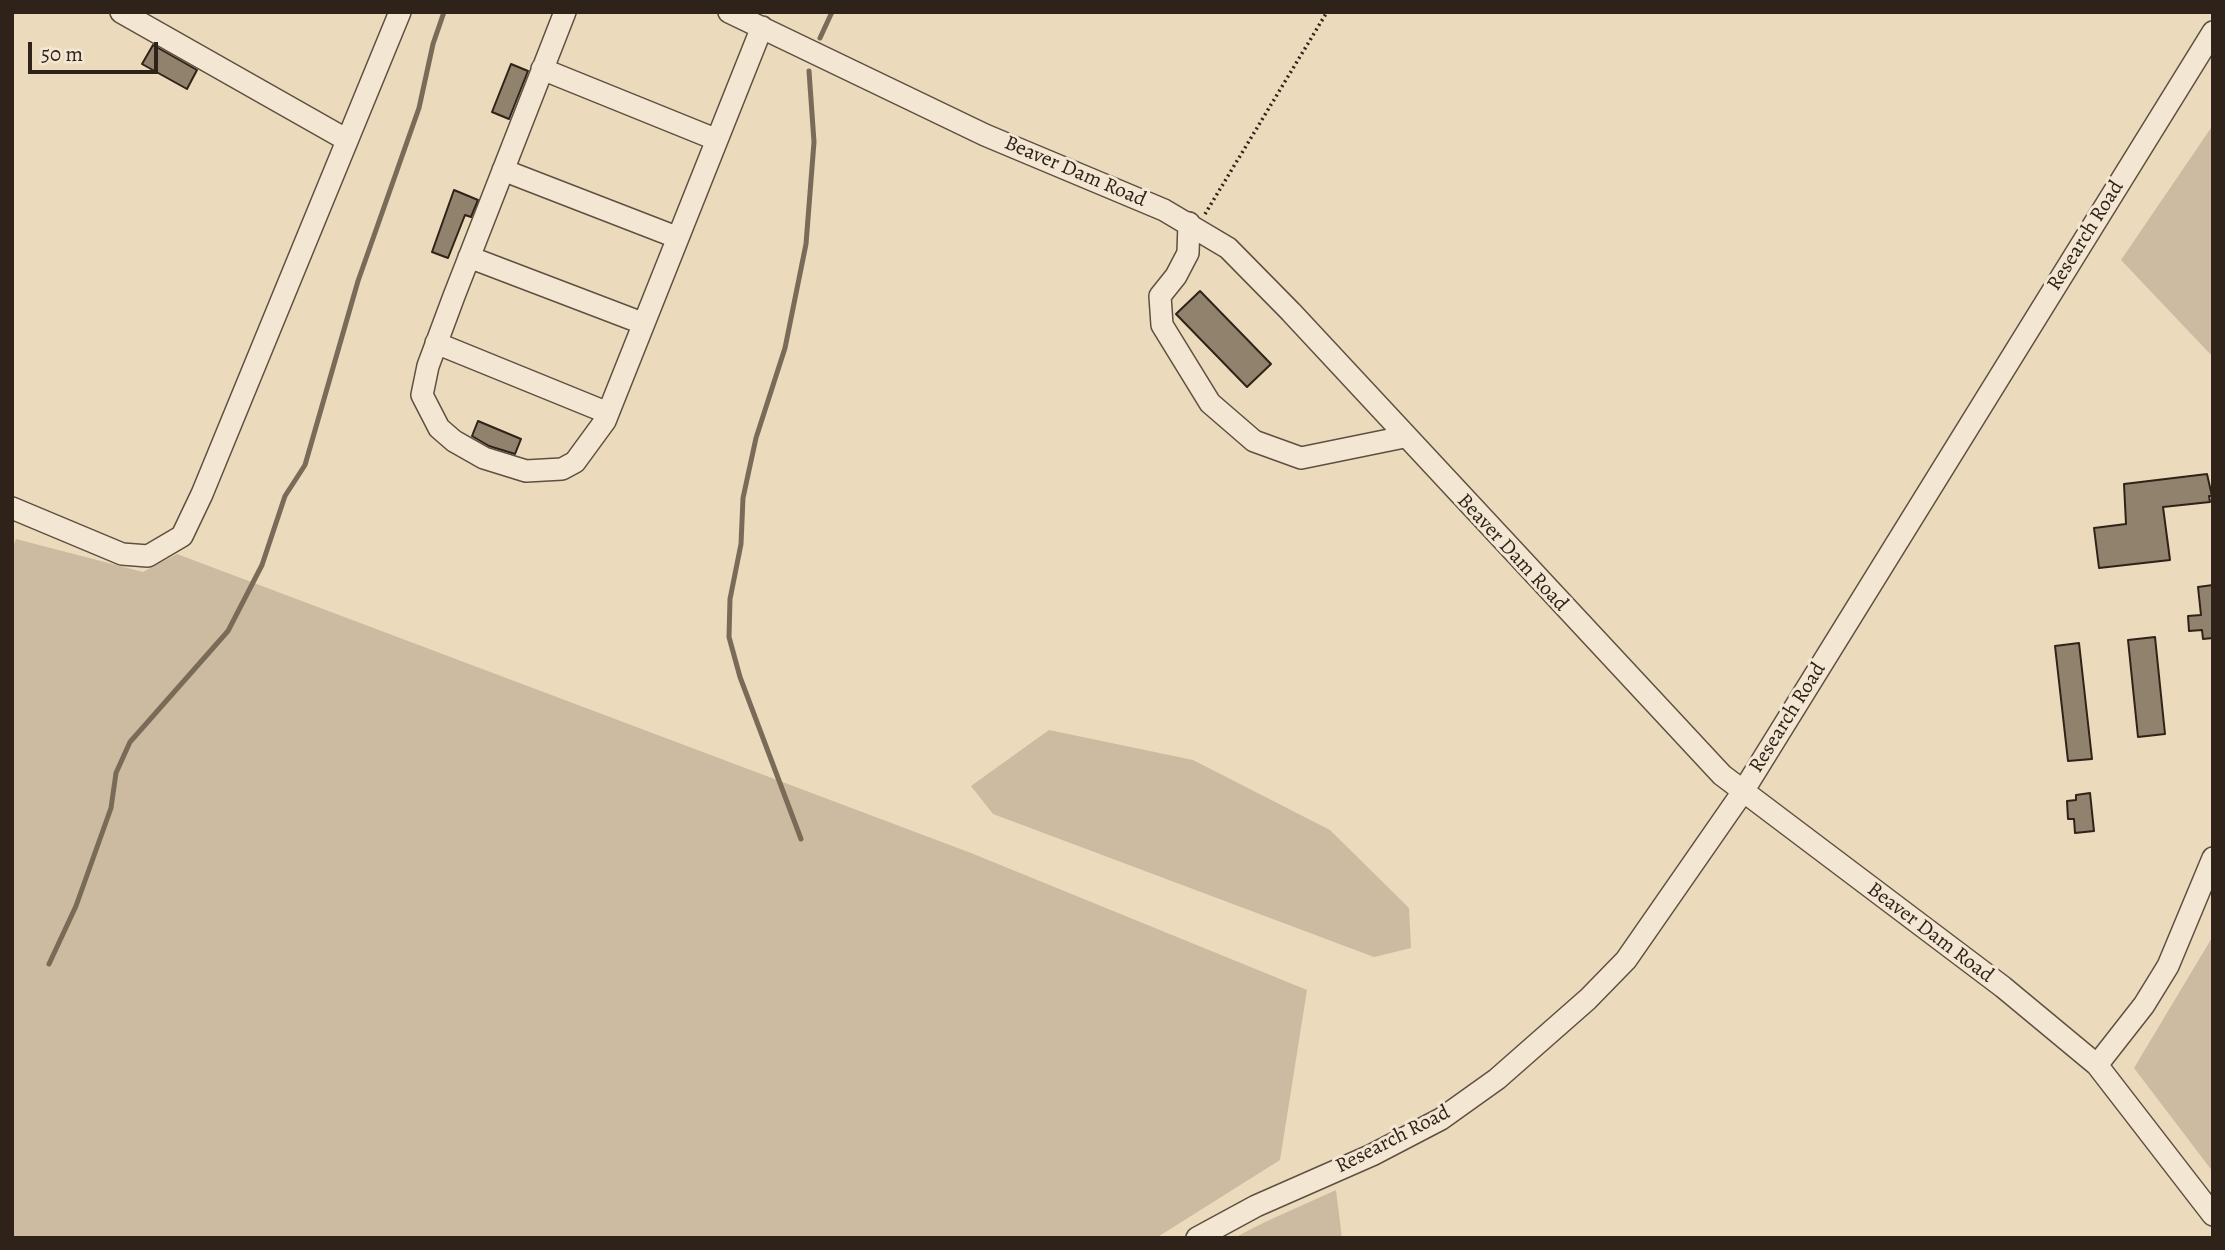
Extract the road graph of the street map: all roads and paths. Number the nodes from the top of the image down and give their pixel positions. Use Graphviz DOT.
graph roads {
  1 [pos="121,12"];
  2 [pos="400,12"];
  3 [pos="565,12"];
  4 [pos="729,12"];
  5 [pos="1327,12"];
  6 [pos="762,27"];
  7 [pos="2213,32"];
  8 [pos="542,69"];
  9 [pos="715,139"];
  10 [pos="347,140"];
  11 [pos="503,170"];
  12 [pos="1193,225"];
  13 [pos="677,237"];
  14 [pos="469,257"];
  15 [pos="642,323"];
  16 [pos="436,343"];
  17 [pos="608,413"];
  18 [pos="1404,437"];
  19 [pos="12,508"];
  20 [pos="1742,793"];
  21 [pos="2213,858"];
  22 [pos="2096,1065"];
  23 [pos="2213,1215"];
  24 [pos="1198,1238"];
  1 -- 10 [label="street"];
  2 -- 10 [label="street"];
  3 -- 8 [label="street"];
  4 -- 6 [label="street, Beaver Dam Road"];
  5 -- 12 [label="path"];
  6 -- 9 [label="street"];
  6 -- 12 [label="street, Beaver Dam Road"];
  7 -- 20 [label="street, Research Road"];
  8 -- 9 [label="street"];
  8 -- 11 [label="street"];
  9 -- 13 [label="street"];
  10 -- 19 [label="street"];
  11 -- 13 [label="street"];
  11 -- 14 [label="street"];
  12 -- 18 [label="street, Beaver Dam Road"];
  12 -- 18 [label="street"];
  13 -- 15 [label="street"];
  14 -- 15 [label="street"];
  14 -- 16 [label="street"];
  15 -- 17 [label="street"];
  16 -- 17 [label="street"];
  16 -- 17 [label="street"];
  18 -- 20 [label="street, Beaver Dam Road"];
  20 -- 22 [label="street, Beaver Dam Road"];
  20 -- 24 [label="street, Research Road"];
  21 -- 22 [label="street"];
  22 -- 23 [label="street, Beaver Dam Road"];
}
